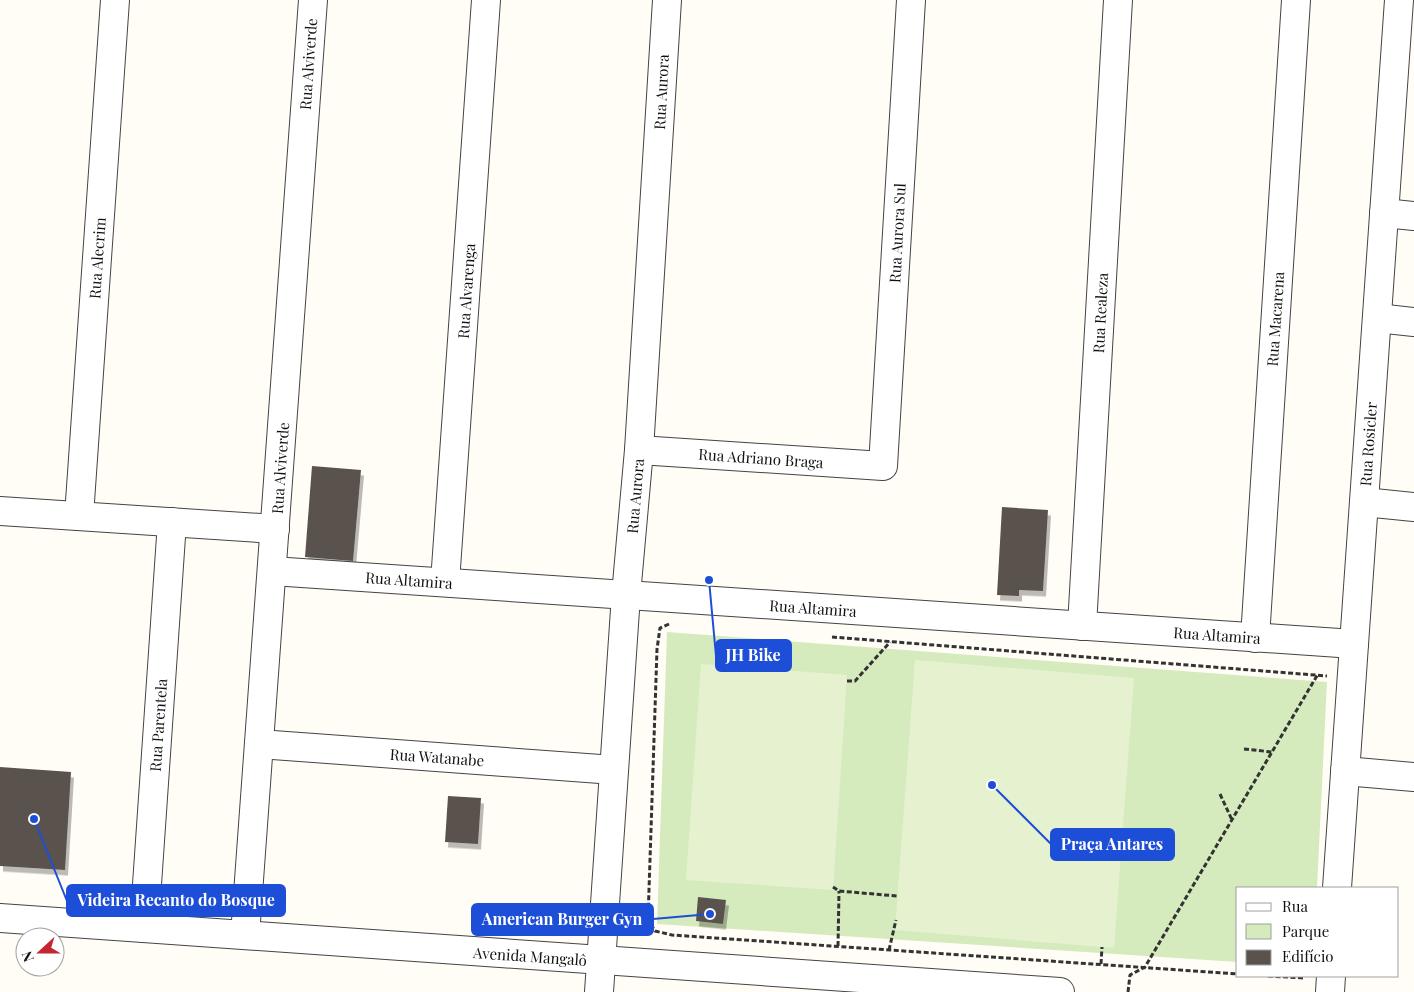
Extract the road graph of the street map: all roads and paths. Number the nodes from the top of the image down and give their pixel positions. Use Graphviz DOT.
graph roads {
  1 [pos="115,0"];
  2 [pos="313,0"];
  3 [pos="486,0"];
  4 [pos="667,0"];
  5 [pos="911,0"];
  6 [pos="1118,0"];
  7 [pos="1296,0"];
  8 [pos="1399,0"];
  9 [pos="1405,45"];
  10 [pos="1384,213"];
  11 [pos="1414,216"];
  12 [pos="1377,318"];
  13 [pos="1414,322"];
  14 [pos="639,450"];
  15 [pos="883,466"];
  16 [pos="1364,502"];
  17 [pos="1414,507"];
  18 [pos="0,511"];
  19 [pos="79,516"];
  20 [pos="172,522"];
  21 [pos="275,529"];
  22 [pos="272,571"];
  23 [pos="445,582"];
  24 [pos="626,595"];
  25 [pos="903,614"];
  26 [pos="679,625"];
  27 [pos="1082,626"];
  28 [pos="823,636"];
  29 [pos="1255,638"];
  30 [pos="890,641"];
  31 [pos="1354,644"];
  32 [pos="1318,674"];
  33 [pos="1326,675"];
  34 [pos="847,681"];
  35 [pos="259,744"];
  36 [pos="1244,749"];
  37 [pos="1272,752"];
  38 [pos="614,770"];
  39 [pos="1345,771"];
  40 [pos="1414,778"];
  41 [pos="1220,794"];
  42 [pos="1232,820"];
  43 [pos="833,886"];
  44 [pos="1337,887"];
  45 [pos="839,891"];
  46 [pos="897,896"];
  47 [pos="0,918"];
  48 [pos="896,920"];
  49 [pos="144,928"];
  50 [pos="245,935"];
  51 [pos="838,946"];
  52 [pos="1102,947"];
  53 [pos="889,950"];
  54 [pos="602,961"];
  55 [pos="1101,964"];
  56 [pos="1145,967"];
  57 [pos="1236,974"];
  58 [pos="1319,977"];
  59 [pos="600,992"];
  60 [pos="1060,992"];
  61 [pos="1128,992"];
  62 [pos="1330,992"];
  1 -- 19 [label="street, Rua Alecrim"];
  2 -- 21 [label="street, Rua Alviverde"];
  3 -- 23 [label="street, Rua Alvarenga"];
  4 -- 14 [label="street, Rua Aurora"];
  5 -- 15 [label="street, Rua Aurora Sul"];
  6 -- 27 [label="street, Rua Realeza"];
  7 -- 29 [label="street, Rua Macarena"];
  8 -- 9 [label="street, Rua Rosicler"];
  9 -- 10 [label="street, Rua Rosicler"];
  10 -- 11 [label="street"];
  10 -- 12 [label="street, Rua Rosicler"];
  12 -- 13 [label="street"];
  12 -- 16 [label="street, Rua Rosicler"];
  14 -- 15 [label="street, Rua Adriano Braga"];
  14 -- 24 [label="street, Rua Aurora"];
  16 -- 17 [label="street"];
  16 -- 31 [label="street, Rua Rosicler"];
  18 -- 19 [label="street"];
  19 -- 20 [label="street"];
  20 -- 21 [label="street"];
  20 -- 49 [label="street, Rua Parentela"];
  21 -- 22 [label="street, Rua Alviverde"];
  22 -- 23 [label="street, Rua Altamira"];
  22 -- 35 [label="street, Rua Alviverde"];
  23 -- 24 [label="street, Rua Altamira"];
  24 -- 25 [label="street, Rua Altamira"];
  24 -- 38 [label="street, Rua Aurora"];
  25 -- 27 [label="street, Rua Altamira"];
  25 -- 30 [label="path"];
  26 -- 51 [label="path"];
  27 -- 29 [label="street, Rua Altamira"];
  28 -- 30 [label="path"];
  29 -- 31 [label="street, Rua Altamira"];
  30 -- 32 [label="path"];
  30 -- 34 [label="path"];
  31 -- 39 [label="street, Rua Rosicler"];
  32 -- 33 [label="path"];
  32 -- 37 [label="path"];
  35 -- 38 [label="street, Rua Watanabe"];
  35 -- 50 [label="street, Rua Alviverde"];
  36 -- 37 [label="path"];
  37 -- 42 [label="path"];
  38 -- 54 [label="street, Rua Aurora"];
  39 -- 40 [label="street"];
  39 -- 44 [label="street, Rua Rosicler"];
  41 -- 42 [label="path"];
  42 -- 56 [label="path"];
  43 -- 45 [label="path"];
  45 -- 46 [label="path"];
  45 -- 51 [label="path"];
  47 -- 49 [label="street, Avenida Mangalô"];
  48 -- 53 [label="path"];
  49 -- 50 [label="street, Avenida Mangalô"];
  50 -- 54 [label="street, Avenida Mangalô"];
  51 -- 53 [label="path"];
  52 -- 55 [label="path"];
  53 -- 55 [label="path"];
  54 -- 59 [label="street, Rua Aurora"];
  54 -- 60 [label="street, Avenida Mangalô"];
  55 -- 56 [label="path"];
  56 -- 57 [label="path"];
  56 -- 61 [label="path"];
  58 -- 62 [label="street"];
}
